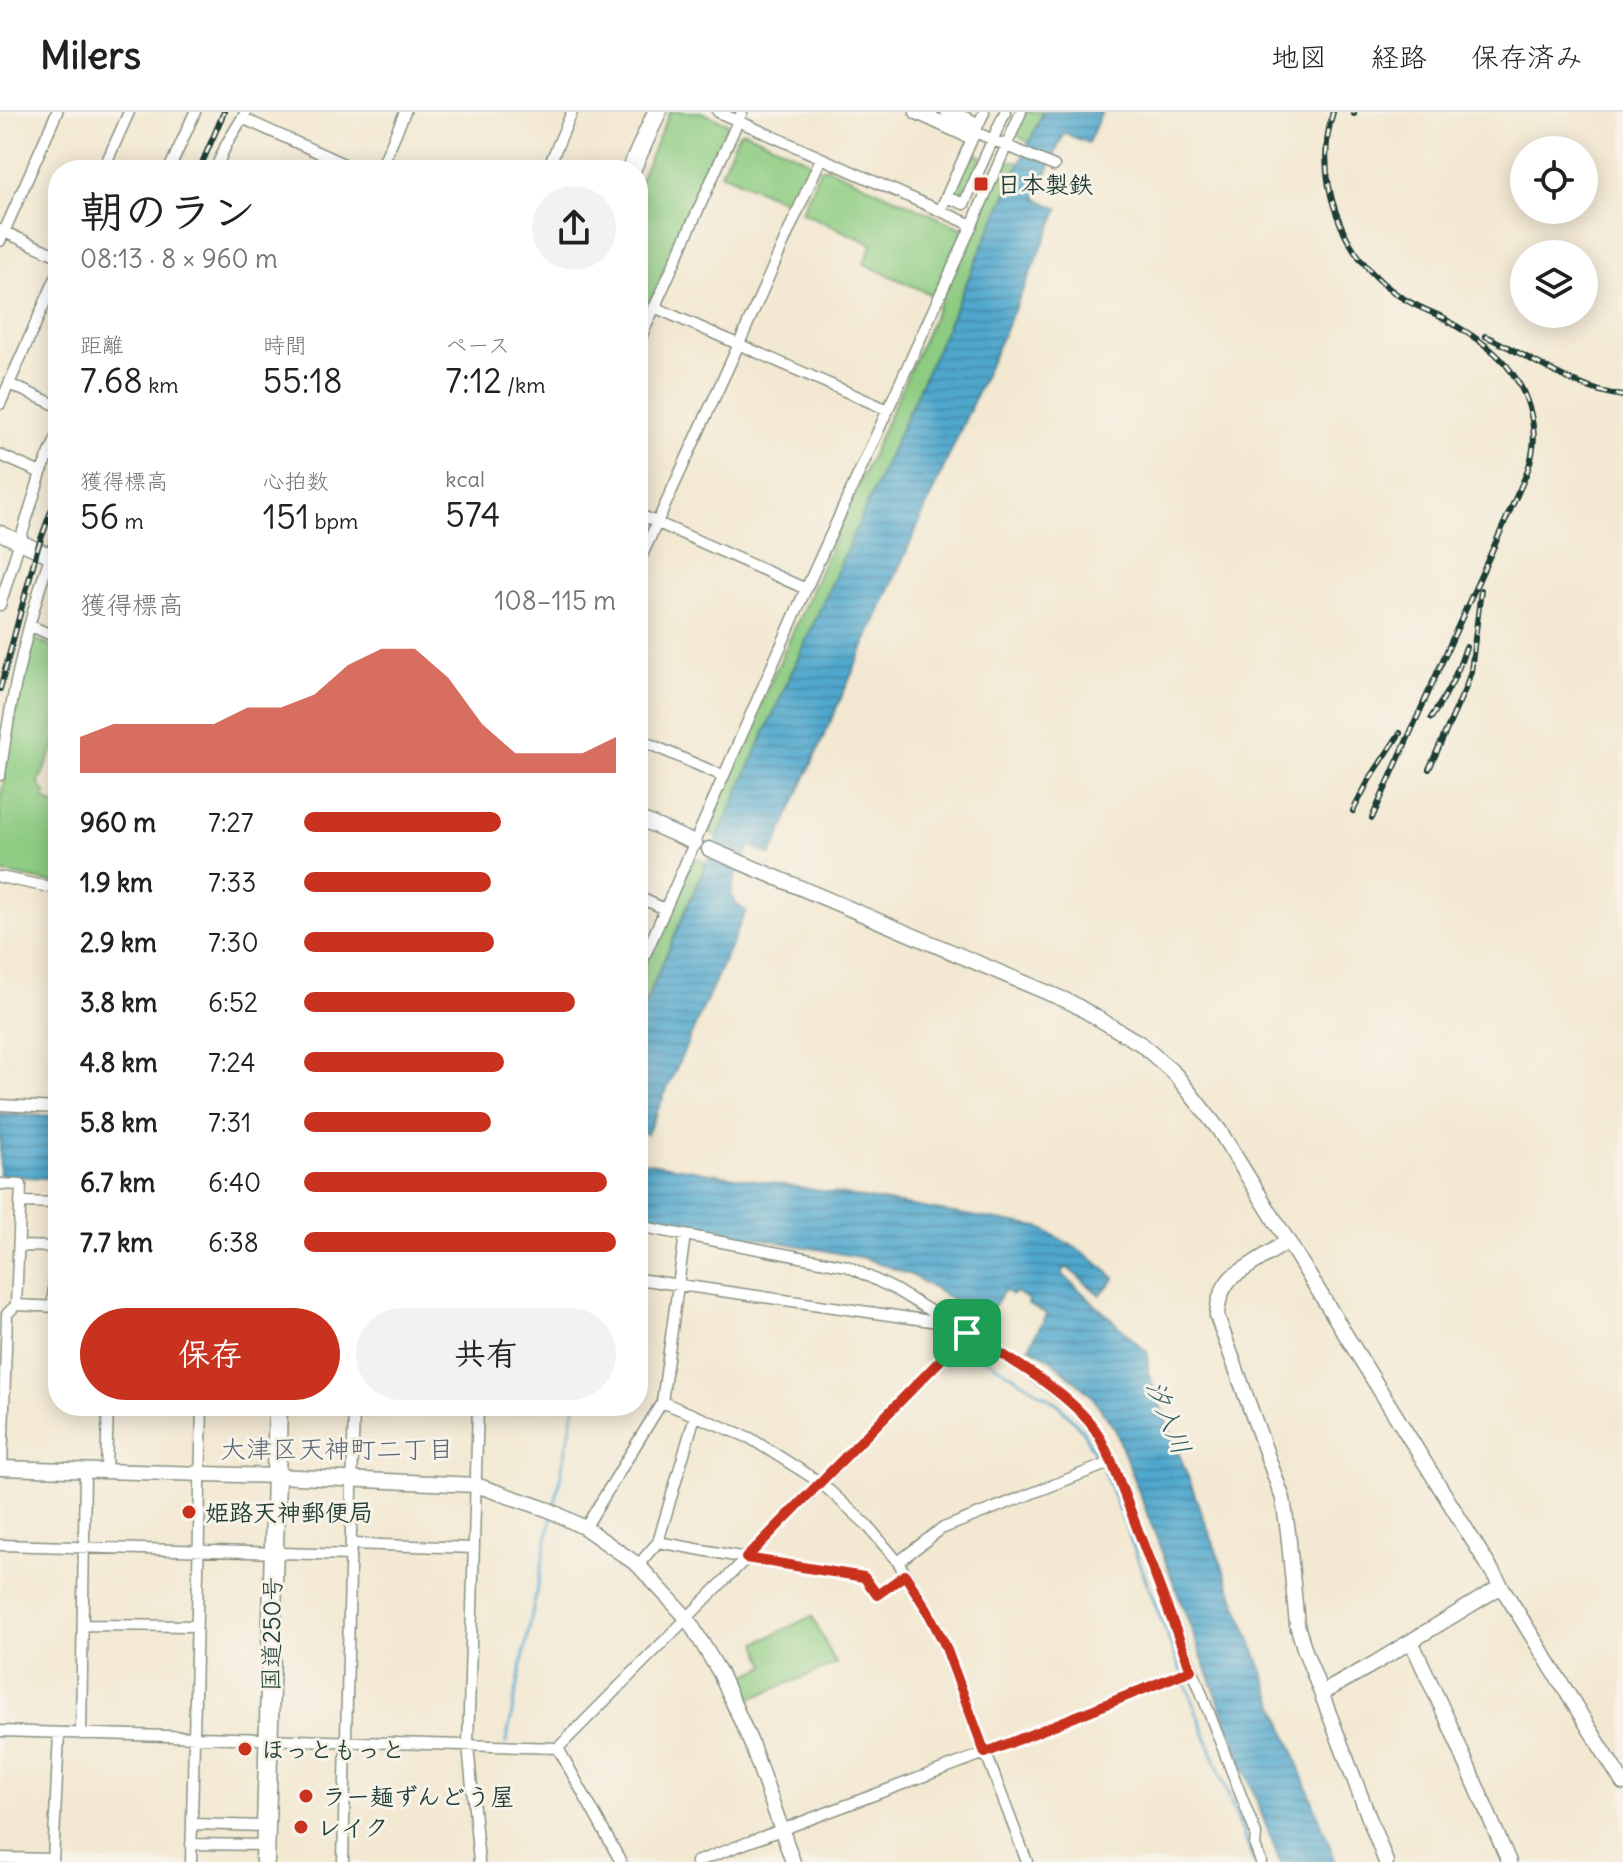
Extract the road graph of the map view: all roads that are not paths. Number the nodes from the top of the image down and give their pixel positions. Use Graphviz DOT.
graph roads {
  1 [pos="57,112"];
  2 [pos="129,112"];
  3 [pos="195,112"];
  4 [pos="405,112"];
  5 [pos="572,112"];
  6 [pos="657,112"];
  7 [pos="718,112"];
  8 [pos="917,112"];
  9 [pos="948,112"];
  10 [pos="984,112"];
  11 [pos="1005,112"];
  12 [pos="1021,112"];
  13 [pos="244,115"];
  14 [pos="740,116"];
  15 [pos="975,132"];
  16 [pos="992,140"];
  17 [pos="1006,146"];
  18 [pos="821,158"];
  19 [pos="107,160"];
  20 [pos="173,160"];
  21 [pos="219,160"];
  22 [pos="336,160"];
  23 [pos="384,160"];
  24 [pos="551,160"];
  25 [pos="635,160"];
  26 [pos="1054,166"];
  27 [pos="946,197"];
  28 [pos="940,211"];
  29 [pos="972,225"];
  30 [pos="1,234"];
  31 [pos="48,252"];
  32 [pos="48,296"];
  33 [pos="654,307"];
  34 [pos="648,321"];
  35 [pos="739,344"];
  36 [pos="9,384"];
  37 [pos="48,402"];
  38 [pos="0,404"];
  39 [pos="888,410"];
  40 [pos="0,455"];
  41 [pos="48,457"];
  42 [pos="41,473"];
  43 [pos="648,519"];
  44 [pos="657,523"];
  45 [pos="0,533"];
  46 [pos="18,541"];
  47 [pos="648,542"];
  48 [pos="48,554"];
  49 [pos="48,575"];
  50 [pos="806,589"];
  51 [pos="0,605"];
  52 [pos="31,626"];
  53 [pos="48,634"];
  54 [pos="648,743"];
  55 [pos="0,775"];
  56 [pos="723,776"];
  57 [pos="648,822"];
  58 [pos="702,846"];
  59 [pos="0,877"];
  60 [pos="48,887"];
  61 [pos="648,901"];
  62 [pos="665,909"];
  63 [pos="648,948"];
  64 [pos="0,1105"];
  65 [pos="48,1107"];
  66 [pos="0,1184"];
  67 [pos="20,1202"];
  68 [pos="48,1203"];
  69 [pos="648,1228"];
  70 [pos="685,1235"];
  71 [pos="1288,1241"];
  72 [pos="19,1246"];
  73 [pos="48,1247"];
  74 [pos="648,1280"];
  75 [pos="678,1284"];
  76 [pos="16,1305"];
  77 [pos="48,1306"];
  78 [pos="953,1324"];
  79 [pos="967,1333"];
  80 [pos="662,1402"];
  81 [pos="108,1416"];
  82 [pos="202,1416"];
  83 [pos="278,1416"];
  84 [pos="354,1416"];
  85 [pos="478,1416"];
  86 [pos="695,1416"];
  87 [pos="1112,1462"];
  88 [pos="1,1468"];
  89 [pos="85,1471"];
  90 [pos="106,1471"];
  91 [pos="200,1474"];
  92 [pos="276,1476"];
  93 [pos="352,1479"];
  94 [pos="821,1483"];
  95 [pos="476,1485"];
  96 [pos="585,1528"];
  97 [pos="658,1542"];
  98 [pos="0,1545"];
  99 [pos="84,1547"];
  100 [pos="474,1548"];
  101 [pos="351,1549"];
  102 [pos="199,1550"];
  103 [pos="273,1552"];
  104 [pos="746,1558"];
  105 [pos="898,1562"];
  106 [pos="638,1565"];
  107 [pos="905,1575"];
  108 [pos="1500,1587"];
  109 [pos="687,1618"];
  110 [pos="83,1625"];
  111 [pos="196,1626"];
  112 [pos="1411,1641"];
  113 [pos="1191,1670"];
  114 [pos="1322,1693"];
  115 [pos="0,1731"];
  116 [pos="59,1733"];
  117 [pos="81,1734"];
  118 [pos="194,1737"];
  119 [pos="268,1739"];
  120 [pos="346,1742"];
  121 [pos="468,1745"];
  122 [pos="558,1748"];
  123 [pos="985,1753"];
  124 [pos="1623,1783"];
  125 [pos="192,1824"];
  126 [pos="266,1826"];
  127 [pos="781,1830"];
  128 [pos="191,1844"];
  129 [pos="265,1854"];
  130 [pos="0,1858"];
  131 [pos="53,1861"];
  132 [pos="191,1862"];
  133 [pos="343,1862"];
  134 [pos="479,1862"];
  135 [pos="621,1862"];
  136 [pos="696,1862"];
  137 [pos="793,1862"];
  138 [pos="1027,1862"];
  139 [pos="1261,1862"];
  140 [pos="1386,1862"];
  141 [pos="1509,1862"];
  1 -- 30 [label="street"];
  2 -- 19 [label="street"];
  3 -- 20 [label="street"];
  4 -- 23 [label="street"];
  5 -- 24 [label="street"];
  6 -- 25 [label="highway"];
  7 -- 14 [label="street"];
  8 -- 15 [label="street"];
  9 -- 15 [label="street"];
  10 -- 15 [label="street"];
  11 -- 16 [label="street"];
  12 -- 17 [label="street"];
  13 -- 21 [label="street"];
  13 -- 22 [label="street"];
  14 -- 18 [label="street"];
  14 -- 33 [label="street"];
  15 -- 16 [label="street"];
  15 -- 27 [label="street"];
  16 -- 17 [label="street"];
  16 -- 27 [label="street"];
  17 -- 26 [label="street"];
  17 -- 29 [label="street"];
  18 -- 28 [label="street"];
  18 -- 35 [label="street"];
  27 -- 28 [label="street"];
  28 -- 29 [label="street"];
  29 -- 39 [label="street"];
  30 -- 31 [label="street"];
  32 -- 36 [label="street"];
  33 -- 34 [label="street"];
  33 -- 35 [label="street"];
  35 -- 39 [label="street"];
  35 -- 44 [label="street"];
  36 -- 37 [label="street"];
  36 -- 38 [label="street"];
  39 -- 50 [label="street"];
  40 -- 42 [label="street"];
  41 -- 42 [label="street"];
  42 -- 46 [label="street"];
  43 -- 44 [label="street"];
  44 -- 47 [label="street"];
  44 -- 50 [label="street"];
  45 -- 46 [label="street"];
  46 -- 48 [label="street"];
  46 -- 51 [label="street"];
  49 -- 52 [label="street"];
  50 -- 56 [label="street"];
  52 -- 53 [label="street"];
  52 -- 55 [label="street"];
  54 -- 56 [label="street"];
  56 -- 58 [label="street"];
  57 -- 58 [label="street"];
  58 -- 62 [label="street"];
  58 -- 71 [label="street"];
  59 -- 60 [label="street"];
  61 -- 62 [label="street"];
  62 -- 63 [label="street"];
  64 -- 65 [label="street"];
  66 -- 67 [label="street"];
  67 -- 68 [label="street"];
  67 -- 72 [label="street"];
  69 -- 70 [label="street"];
  70 -- 75 [label="street"];
  70 -- 78 [label="street"];
  71 -- 108 [label="street"];
  71 -- 114 [label="street"];
  72 -- 73 [label="street"];
  72 -- 76 [label="street"];
  74 -- 75 [label="street"];
  75 -- 78 [label="street"];
  75 -- 80 [label="street"];
  76 -- 77 [label="street"];
  76 -- 88 [label="street"];
  78 -- 79 [label="street"];
  79 -- 87 [label="street"];
  79 -- 94 [label="street"];
  80 -- 86 [label="street"];
  80 -- 96 [label="street"];
  81 -- 90 [label="street"];
  82 -- 91 [label="street"];
  83 -- 92 [label="highway, 国道250号"];
  84 -- 93 [label="street"];
  85 -- 95 [label="street"];
  86 -- 94 [label="street"];
  86 -- 97 [label="street"];
  87 -- 105 [label="street"];
  87 -- 113 [label="street"];
  88 -- 89 [label="street"];
  89 -- 90 [label="street"];
  89 -- 99 [label="street"];
  90 -- 91 [label="street"];
  91 -- 92 [label="street"];
  91 -- 102 [label="street"];
  92 -- 93 [label="street"];
  92 -- 103 [label="highway, 国道250号"];
  93 -- 95 [label="street"];
  93 -- 101 [label="street"];
  94 -- 104 [label="street"];
  94 -- 105 [label="street"];
  95 -- 96 [label="street"];
  95 -- 100 [label="street"];
  96 -- 106 [label="street"];
  97 -- 104 [label="street"];
  97 -- 106 [label="street"];
  98 -- 99 [label="street"];
  99 -- 102 [label="street"];
  99 -- 110 [label="street"];
  100 -- 101 [label="street"];
  100 -- 121 [label="street"];
  101 -- 103 [label="street"];
  101 -- 120 [label="street"];
  102 -- 103 [label="street"];
  102 -- 111 [label="street"];
  103 -- 119 [label="highway, 国道250号"];
  104 -- 107 [label="street"];
  104 -- 109 [label="street"];
  105 -- 107 [label="street"];
  106 -- 109 [label="street"];
  107 -- 123 [label="street"];
  108 -- 112 [label="street"];
  108 -- 124 [label="street"];
  109 -- 122 [label="street"];
  109 -- 127 [label="street"];
  110 -- 111 [label="street"];
  110 -- 117 [label="street"];
  111 -- 118 [label="street"];
  112 -- 114 [label="street"];
  112 -- 141 [label="street"];
  113 -- 123 [label="street"];
  113 -- 139 [label="street"];
  114 -- 140 [label="street"];
  115 -- 116 [label="street"];
  116 -- 117 [label="street"];
  116 -- 131 [label="street"];
  117 -- 118 [label="street"];
  118 -- 119 [label="street"];
  118 -- 125 [label="street"];
  119 -- 120 [label="street"];
  119 -- 126 [label="highway, 国道250号"];
  120 -- 121 [label="street"];
  120 -- 133 [label="street"];
  121 -- 122 [label="street"];
  121 -- 134 [label="street"];
  122 -- 135 [label="street"];
  123 -- 127 [label="street"];
  123 -- 138 [label="street"];
  125 -- 126 [label="street"];
  125 -- 128 [label="street"];
  126 -- 129 [label="highway, 国道250号"];
  127 -- 136 [label="street"];
  127 -- 137 [label="street"];
  128 -- 129 [label="street"];
  128 -- 132 [label="street"];
  130 -- 131 [label="street"];
}
